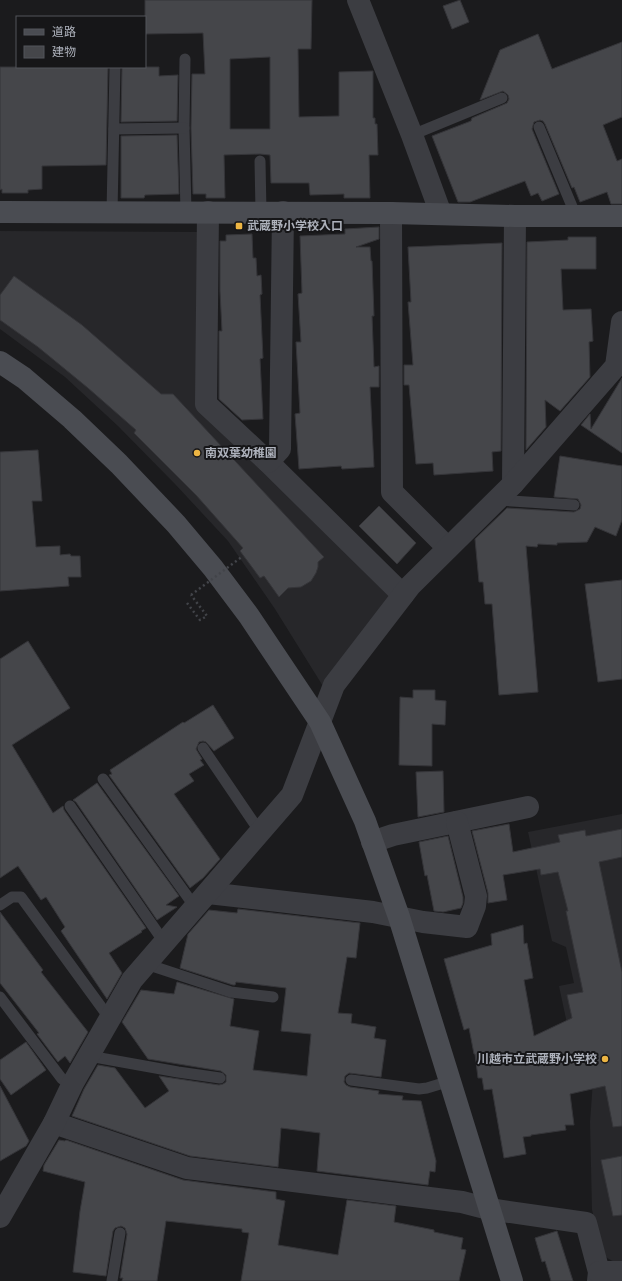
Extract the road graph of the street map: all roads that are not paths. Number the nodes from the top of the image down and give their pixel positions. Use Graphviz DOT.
graph roads {
  1 [pos="358,0"];
  2 [pos="185,59"];
  3 [pos="115,68"];
  4 [pos="502,98"];
  5 [pos="539,127"];
  6 [pos="184,128"];
  7 [pos="114,129"];
  8 [pos="412,135"];
  9 [pos="260,161"];
  10 [pos="0,212"];
  11 [pos="112,212"];
  12 [pos="186,212"];
  13 [pos="208,212"];
  14 [pos="261,212"];
  15 [pos="283,212"];
  16 [pos="391,213"];
  17 [pos="441,214"];
  18 [pos="515,216"];
  19 [pos="576,216"];
  20 [pos="622,216"];
  21 [pos="622,322"];
  22 [pos="0,362"];
  23 [pos="619,368"];
  24 [pos="268,462"];
  25 [pos="513,484"];
  26 [pos="498,500"];
  27 [pos="574,505"];
  28 [pos="448,548"];
  29 [pos="403,594"];
  30 [pos="320,722"];
  31 [pos="204,748"];
  32 [pos="103,779"];
  33 [pos="70,806"];
  34 [pos="528,806"];
  35 [pos="457,822"];
  36 [pos="260,832"];
  37 [pos="372,842"];
  38 [pos="201,900"];
  39 [pos="0,905"];
  40 [pos="400,917"];
  41 [pos="164,942"];
  42 [pos="146,964"];
  43 [pos="0,997"];
  44 [pos="273,997"];
  45 [pos="110,1019"];
  46 [pos="89,1056"];
  47 [pos="220,1078"];
  48 [pos="351,1080"];
  49 [pos="450,1081"];
  50 [pos="73,1083"];
  51 [pos="54,1122"];
  52 [pos="489,1209"];
  53 [pos="0,1217"];
  54 [pos="120,1233"];
  55 [pos="622,1272"];
  56 [pos="598,1277"];
  57 [pos="112,1281"];
  58 [pos="512,1281"];
  1 -- 8 [label="street"];
  2 -- 6 [label="lane"];
  3 -- 7 [label="lane"];
  4 -- 8 [label="lane"];
  5 -- 19 [label="lane"];
  6 -- 7 [label="lane"];
  6 -- 12 [label="lane"];
  7 -- 11 [label="lane"];
  8 -- 17 [label="street"];
  9 -- 14 [label="lane"];
  10 -- 11 [label="street"];
  11 -- 12 [label="street"];
  12 -- 13 [label="street"];
  13 -- 14 [label="street"];
  13 -- 24 [label="street"];
  14 -- 15 [label="street"];
  15 -- 16 [label="street"];
  15 -- 24 [label="street"];
  16 -- 17 [label="street"];
  16 -- 28 [label="street"];
  17 -- 18 [label="street"];
  18 -- 19 [label="street"];
  18 -- 25 [label="street"];
  19 -- 20 [label="street"];
  21 -- 23 [label="street"];
  22 -- 30 [label="street"];
  23 -- 25 [label="street"];
  24 -- 29 [label="street"];
  25 -- 26 [label="street"];
  26 -- 27 [label="lane"];
  26 -- 28 [label="street"];
  28 -- 29 [label="street"];
  29 -- 30 [label="street"];
  30 -- 36 [label="street"];
  30 -- 37 [label="street"];
  31 -- 36 [label="lane"];
  32 -- 38 [label="lane"];
  33 -- 41 [label="lane"];
  34 -- 35 [label="street"];
  35 -- 37 [label="street"];
  35 -- 40 [label="street"];
  36 -- 38 [label="street"];
  37 -- 40 [label="street"];
  38 -- 40 [label="street"];
  38 -- 41 [label="street"];
  39 -- 45 [label="lane"];
  40 -- 49 [label="street"];
  41 -- 42 [label="street"];
  42 -- 44 [label="lane"];
  42 -- 45 [label="street"];
  43 -- 50 [label="lane"];
  45 -- 46 [label="street"];
  46 -- 47 [label="lane"];
  46 -- 50 [label="street"];
  48 -- 49 [label="lane"];
  49 -- 52 [label="street"];
  50 -- 51 [label="street"];
  51 -- 52 [label="street"];
  51 -- 53 [label="street"];
  52 -- 56 [label="street"];
  52 -- 58 [label="street"];
  54 -- 57 [label="lane"];
  55 -- 56 [label="street"];
}
